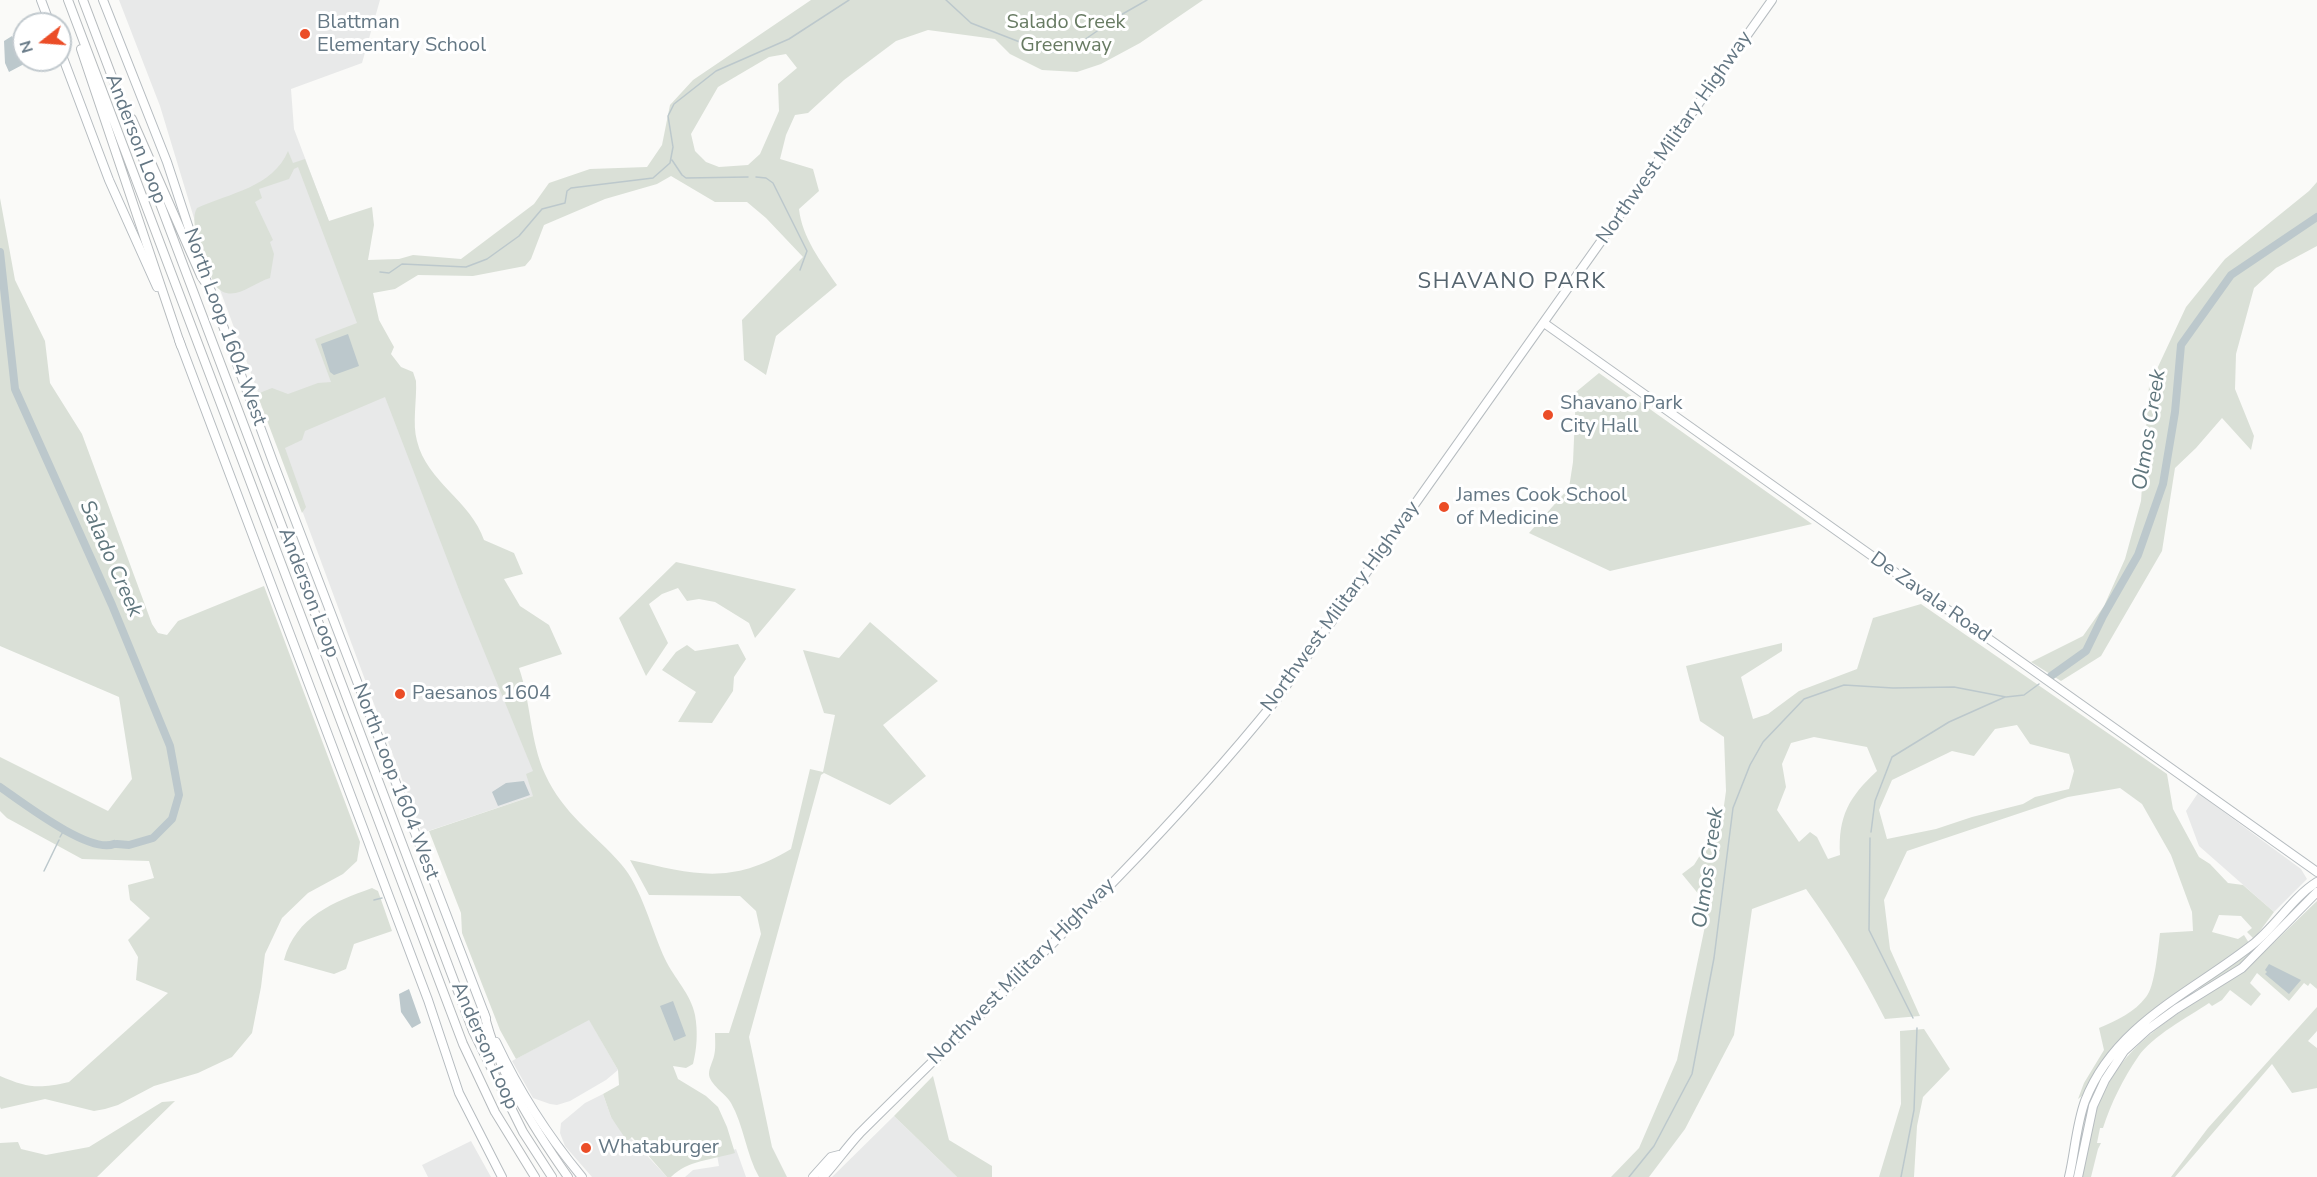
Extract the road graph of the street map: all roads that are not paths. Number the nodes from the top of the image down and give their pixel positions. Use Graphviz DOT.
graph roads {
  1 [pos="83,0"];
  2 [pos="103,0"];
  3 [pos="1772,0"];
  4 [pos="69,4"];
  5 [pos="97,38"];
  6 [pos="68,72"];
  7 [pos="211,291"];
  8 [pos="1544,323"];
  9 [pos="182,346"];
  10 [pos="2317,872"];
  11 [pos="2317,882"];
  12 [pos="2317,892"];
  13 [pos="484,1013"];
  14 [pos="839,1155"];
  15 [pos="502,1177"];
  16 [pos="534,1177"];
  17 [pos="552,1177"];
  18 [pos="568,1177"];
  19 [pos="582,1177"];
  20 [pos="813,1177"];
  21 [pos="823,1177"];
  22 [pos="2069,1177"];
  23 [pos="2078,1177"];
  1 -- 5 [label="highway, Anderson Loop"];
  2 -- 7 [label="main road, North Loop 1604 West"];
  3 -- 8 [label="main road, Northwest Military Highway"];
  4 -- 9 [label="highway"];
  4 -- 16 [label="highway, Anderson Loop"];
  5 -- 7 [label="highway"];
  5 -- 17 [label="highway, Anderson Loop"];
  6 -- 9 [label="main road"];
  7 -- 13 [label="main road, North Loop 1604 West"];
  8 -- 10 [label="main road, De Zavala Road"];
  8 -- 14 [label="main road, Northwest Military Highway"];
  9 -- 15 [label="main road"];
  11 -- 22 [label="main road"];
  12 -- 23 [label="main road"];
  13 -- 18 [label="highway"];
  13 -- 19 [label="main road, North Loop 1604 West"];
  14 -- 20 [label="main road, Northwest Military Highway"];
  14 -- 21 [label="main road, Northwest Military Highway"];
}
